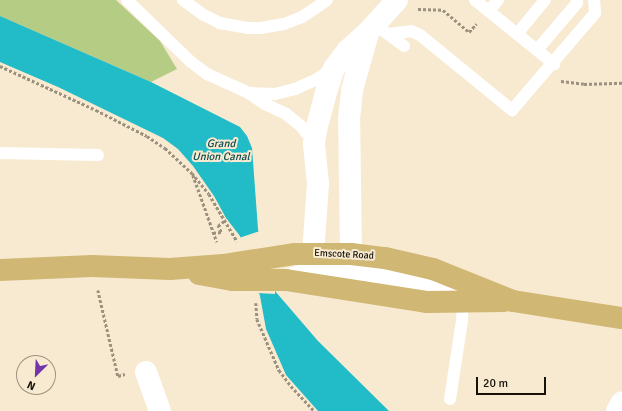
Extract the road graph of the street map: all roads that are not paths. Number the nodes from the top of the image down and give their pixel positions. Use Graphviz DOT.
graph roads {
  1 [pos="127,0"];
  2 [pos="183,0"];
  3 [pos="327,0"];
  4 [pos="475,0"];
  5 [pos="498,0"];
  6 [pos="545,0"];
  7 [pos="578,0"];
  8 [pos="594,0"];
  9 [pos="405,5"];
  10 [pos="489,11"];
  11 [pos="377,30"];
  12 [pos="517,34"];
  13 [pos="404,46"];
  14 [pos="537,50"];
  15 [pos="554,64"];
  16 [pos="334,68"];
  17 [pos="249,93"];
  18 [pos="314,144"];
  19 [pos="0,153"];
  20 [pos="98,155"];
  21 [pos="314,253"];
  22 [pos="343,260"];
  23 [pos="226,263"];
  24 [pos="0,270"];
  25 [pos="280,279"];
  26 [pos="513,301"];
  27 [pos="463,302"];
  28 [pos="622,318"];
  29 [pos="146,372"];
  30 [pos="450,399"];
  31 [pos="622,402"];
  32 [pos="160,411"];
  33 [pos="617,411"];
  1 -- 17 [label="lane"];
  2 -- 3 [label="lane"];
  4 -- 10 [label="lane"];
  5 -- 10 [label="lane"];
  6 -- 12 [label="lane"];
  7 -- 14 [label="lane"];
  8 -- 15 [label="lane"];
  9 -- 11 [label="street"];
  10 -- 12 [label="lane"];
  11 -- 13 [label="lane"];
  11 -- 15 [label="lane"];
  11 -- 16 [label="street"];
  11 -- 22 [label="street"];
  12 -- 14 [label="lane"];
  14 -- 15 [label="lane"];
  16 -- 17 [label="lane"];
  16 -- 18 [label="street"];
  17 -- 18 [label="lane"];
  18 -- 21 [label="street"];
  19 -- 20 [label="lane"];
  21 -- 22 [label="main road, Emscote Road"];
  21 -- 23 [label="main road, Emscote Road"];
  22 -- 25 [label="street"];
  22 -- 26 [label="main road, Emscote Road"];
  22 -- 27 [label="street"];
  23 -- 24 [label="main road, Emscote Road"];
  23 -- 25 [label="main road, Emscote Road"];
  25 -- 27 [label="main road, Emscote Road"];
  26 -- 27 [label="main road, Emscote Road"];
  26 -- 28 [label="main road, Emscote Road"];
  27 -- 30 [label="lane"];
  29 -- 32 [label="street"];
  31 -- 33 [label="street"];
}
